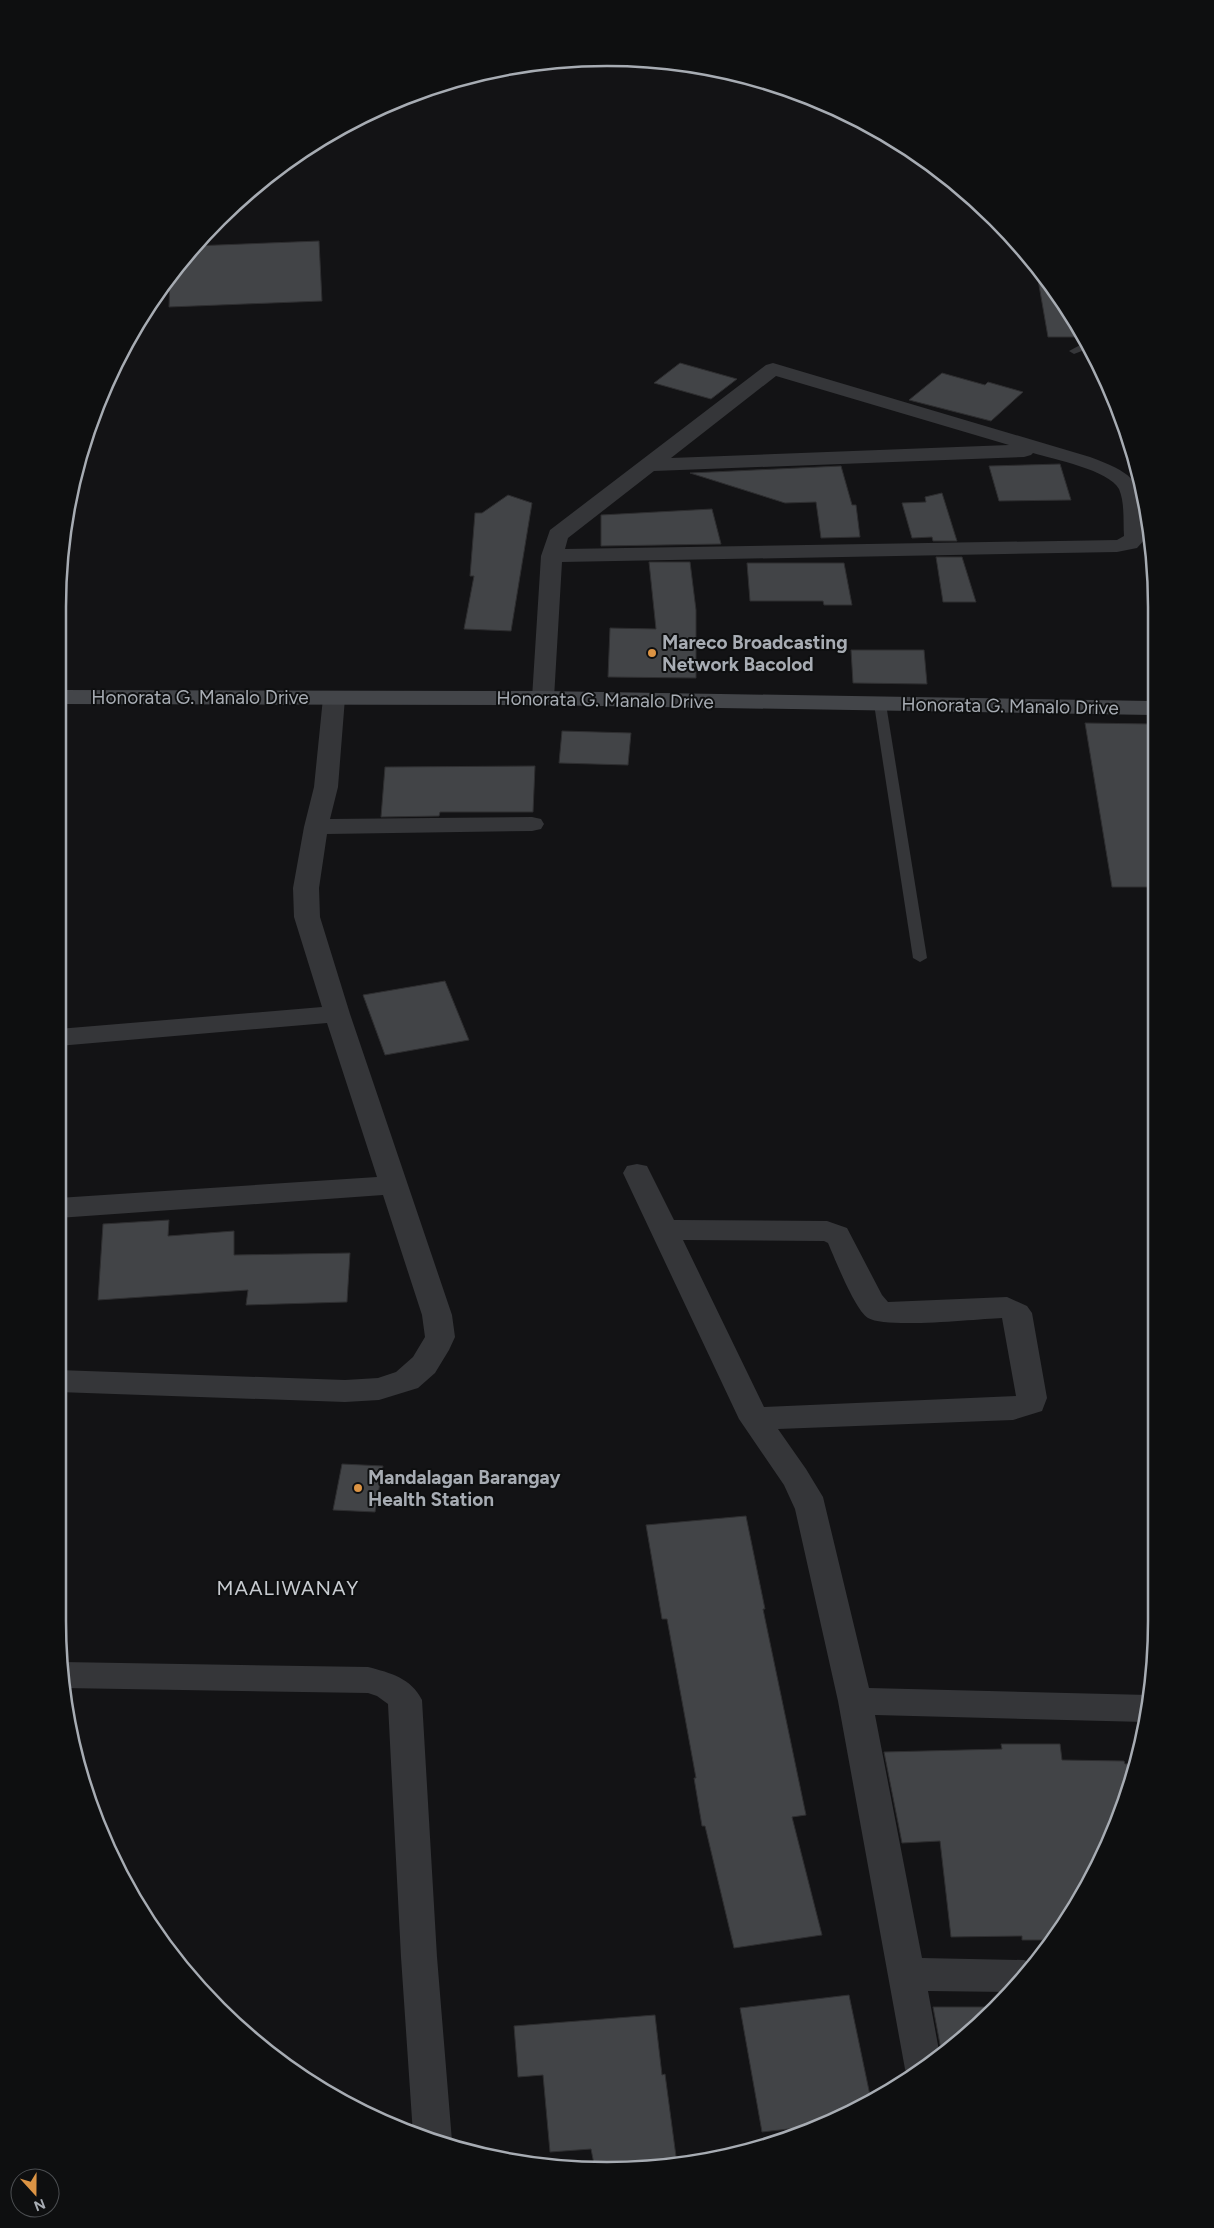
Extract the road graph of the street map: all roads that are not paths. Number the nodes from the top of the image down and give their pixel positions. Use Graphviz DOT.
graph roads {
  1 [pos="1081,348"];
  2 [pos="1074,351"];
  3 [pos="1046,451"];
  4 [pos="647,465"];
  5 [pos="552,556"];
  6 [pos="66,696"];
  7 [pos="334,698"];
  8 [pos="543,698"];
  9 [pos="880,704"];
  10 [pos="1148,708"];
  11 [pos="532,824"];
  12 [pos="316,827"];
  13 [pos="920,958"];
  14 [pos="337,1014"];
  15 [pos="66,1037"];
  16 [pos="637,1172"];
  17 [pos="394,1185"];
  18 [pos="66,1207"];
  19 [pos="663,1230"];
  20 [pos="66,1382"];
  21 [pos="754,1419"];
  22 [pos="69,1675"];
  23 [pos="855,1701"];
  24 [pos="1140,1708"];
  25 [pos="905,1974"];
  26 [pos="1016,1976"];
  27 [pos="922,2060"];
  28 [pos="432,2133"];
  1 -- 2 [label="lane"];
  3 -- 4 [label="street"];
  3 -- 4 [label="street"];
  3 -- 5 [label="street"];
  4 -- 5 [label="street"];
  5 -- 8 [label="street"];
  6 -- 7 [label="street, Honorata G. Manalo Drive"];
  7 -- 8 [label="street, Honorata G. Manalo Drive"];
  7 -- 12 [label="street"];
  8 -- 9 [label="street, Honorata G. Manalo Drive"];
  9 -- 10 [label="street, Honorata G. Manalo Drive"];
  9 -- 13 [label="lane"];
  11 -- 12 [label="street"];
  12 -- 14 [label="street"];
  14 -- 15 [label="street"];
  14 -- 17 [label="street"];
  16 -- 19 [label="street"];
  17 -- 18 [label="street"];
  17 -- 20 [label="street"];
  19 -- 21 [label="street"];
  19 -- 21 [label="street"];
  21 -- 23 [label="street"];
  22 -- 28 [label="street"];
  23 -- 24 [label="street"];
  23 -- 25 [label="street"];
  25 -- 26 [label="street"];
  25 -- 27 [label="street"];
}
